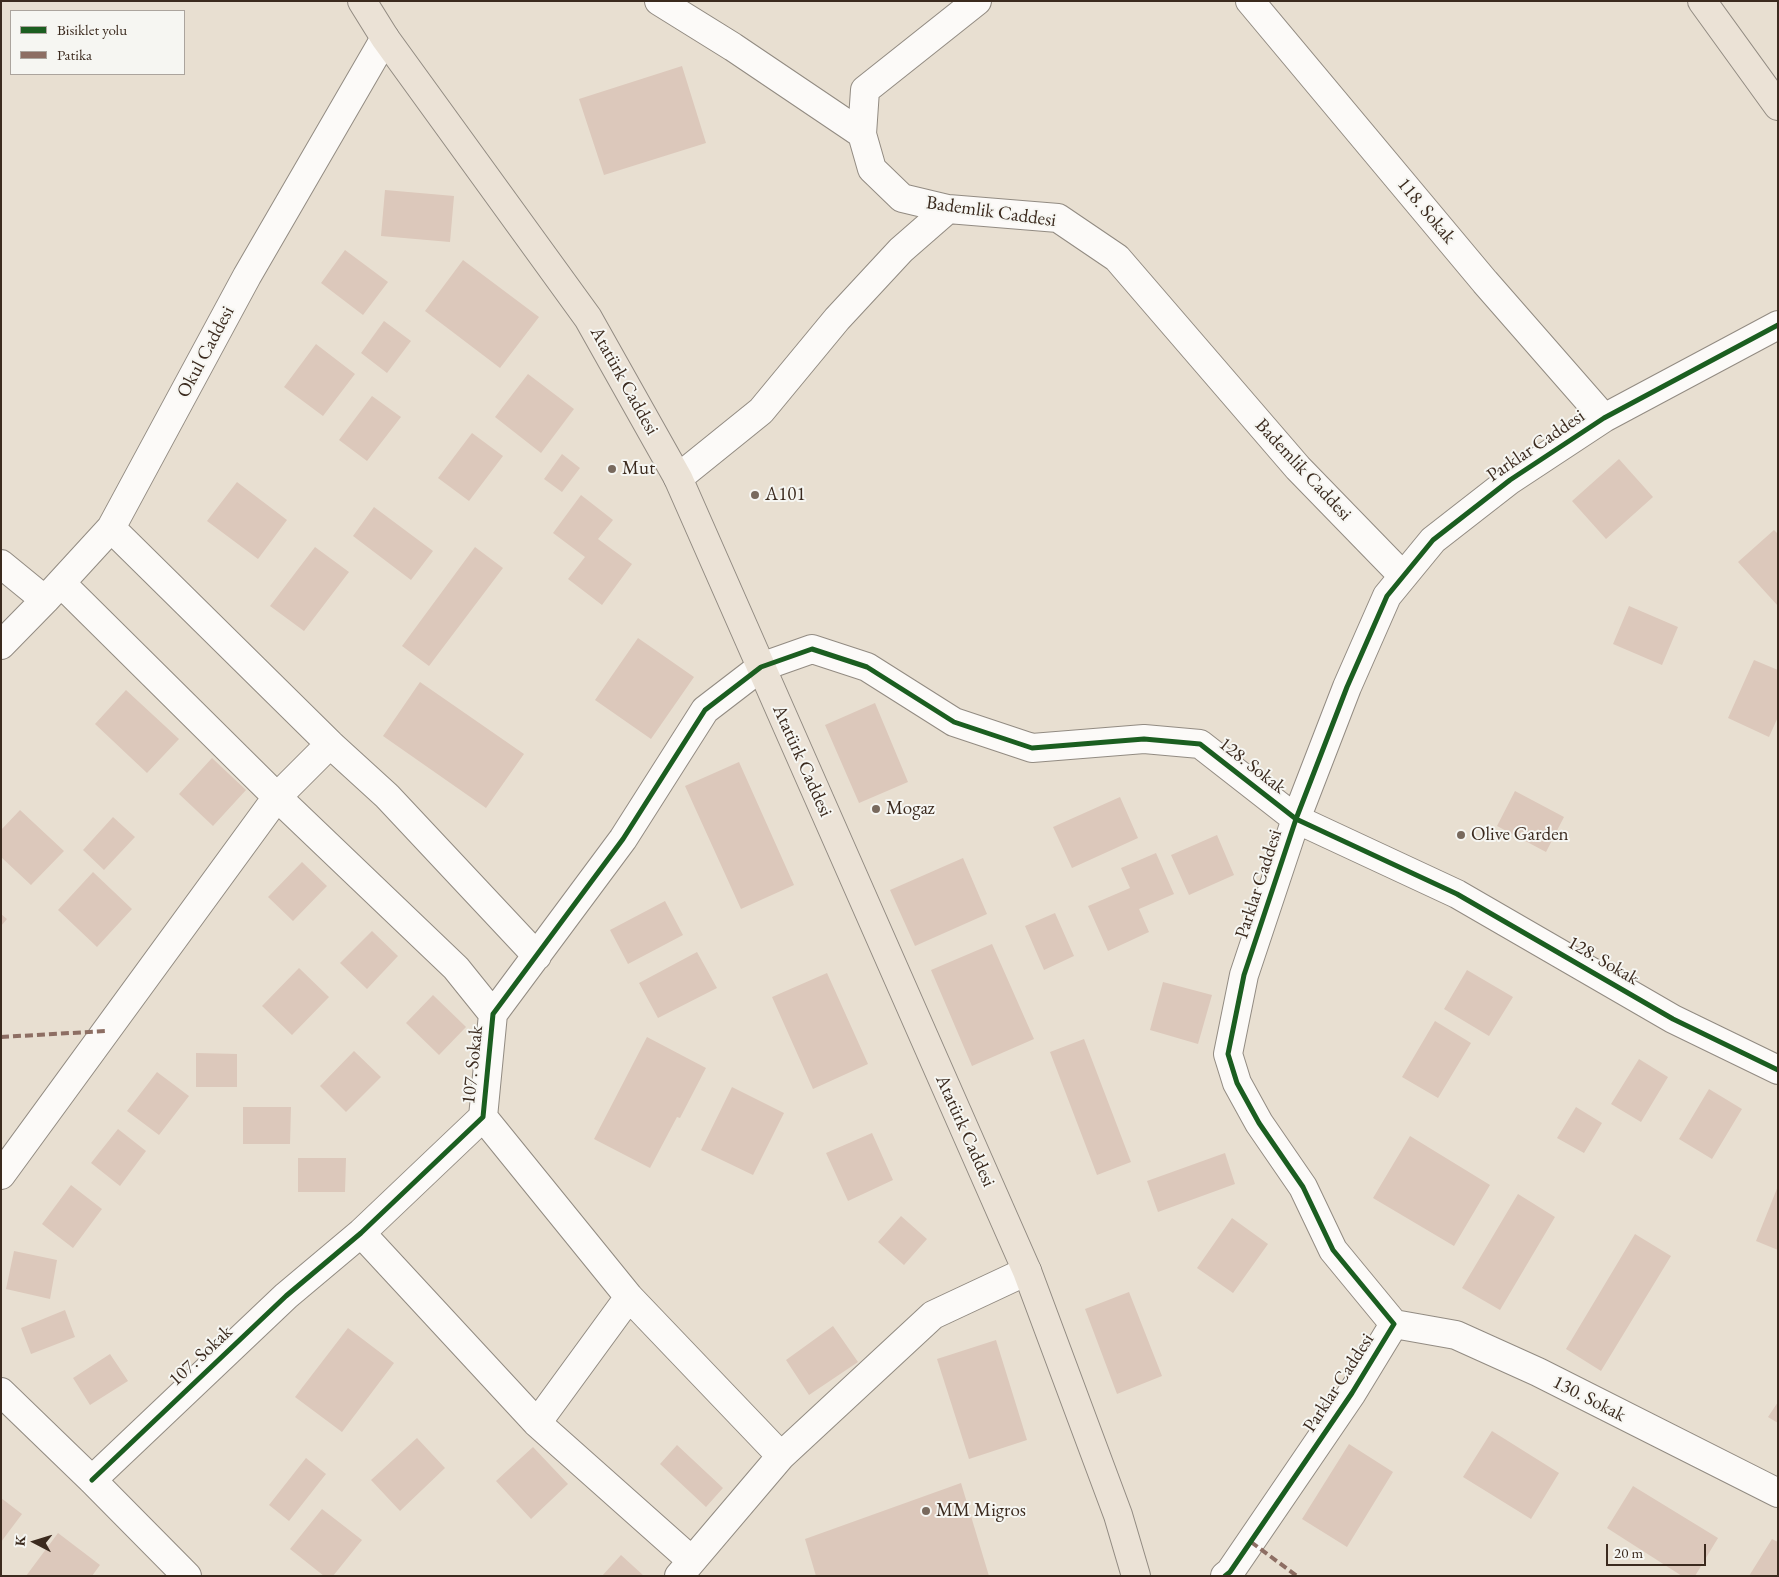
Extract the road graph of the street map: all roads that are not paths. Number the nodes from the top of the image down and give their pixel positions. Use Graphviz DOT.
graph roads {
  1 [pos="362,1"];
  2 [pos="659,1"];
  3 [pos="977,1"];
  4 [pos="1250,1"];
  5 [pos="1702,1"];
  6 [pos="385,38"];
  7 [pos="1778,106"];
  8 [pos="862,134"];
  9 [pos="948,209"];
  10 [pos="1778,325"];
  11 [pos="1604,418"];
  12 [pos="678,478"];
  13 [pos="111,528"];
  14 [pos="1,564"];
  15 [pos="1403,576"];
  16 [pos="53,592"];
  17 [pos="1,644"];
  18 [pos="761,667"];
  19 [pos="330,744"];
  20 [pos="277,797"];
  21 [pos="1296,819"];
  22 [pos="537,956"];
  23 [pos="493,1014"];
  24 [pos="1778,1070"];
  25 [pos="483,1117"];
  26 [pos="1,1175"];
  27 [pos="361,1233"];
  28 [pos="1026,1271"];
  29 [pos="629,1297"];
  30 [pos="1394,1324"];
  31 [pos="1,1392"];
  32 [pos="537,1423"];
  33 [pos="780,1456"];
  34 [pos="92,1480"];
  35 [pos="1778,1493"];
  36 [pos="685,1568"];
  37 [pos="187,1576"];
  38 [pos="1136,1576"];
  39 [pos="1225,1576"];
  1 -- 6 [label="main road, Atatürk Caddesi"];
  2 -- 8 [label="street"];
  3 -- 8 [label="street, Bademlik Caddesi"];
  4 -- 11 [label="street, 118. Sokak"];
  5 -- 7 [label="main road"];
  6 -- 12 [label="main road, Atatürk Caddesi"];
  6 -- 13 [label="street, Okul Caddesi"];
  8 -- 9 [label="street, Bademlik Caddesi"];
  9 -- 12 [label="street"];
  9 -- 15 [label="street, Bademlik Caddesi"];
  10 -- 11 [label="street, Parklar Caddesi"];
  11 -- 15 [label="street, Parklar Caddesi"];
  12 -- 18 [label="main road, Atatürk Caddesi"];
  13 -- 16 [label="street, Okul Caddesi"];
  13 -- 19 [label="street"];
  14 -- 16 [label="street"];
  15 -- 21 [label="street, Parklar Caddesi"];
  16 -- 17 [label="street, Okul Caddesi"];
  16 -- 20 [label="street"];
  18 -- 21 [label="street, 128. Sokak"];
  18 -- 22 [label="street, 107. Sokak"];
  18 -- 28 [label="main road, Atatürk Caddesi"];
  19 -- 20 [label="street"];
  19 -- 22 [label="street"];
  20 -- 23 [label="street"];
  20 -- 26 [label="street"];
  21 -- 24 [label="street, 128. Sokak"];
  21 -- 30 [label="street, Parklar Caddesi"];
  22 -- 23 [label="street, 107. Sokak"];
  23 -- 25 [label="street, 107. Sokak"];
  25 -- 27 [label="street, 107. Sokak"];
  25 -- 29 [label="street"];
  27 -- 32 [label="street"];
  27 -- 34 [label="street, 107. Sokak"];
  28 -- 33 [label="street"];
  28 -- 38 [label="main road, Atatürk Caddesi"];
  29 -- 32 [label="street"];
  29 -- 33 [label="street"];
  30 -- 35 [label="street, 130. Sokak"];
  30 -- 39 [label="street, Parklar Caddesi"];
  31 -- 34 [label="street"];
  32 -- 36 [label="street"];
  33 -- 36 [label="street"];
  34 -- 37 [label="street"];
}
